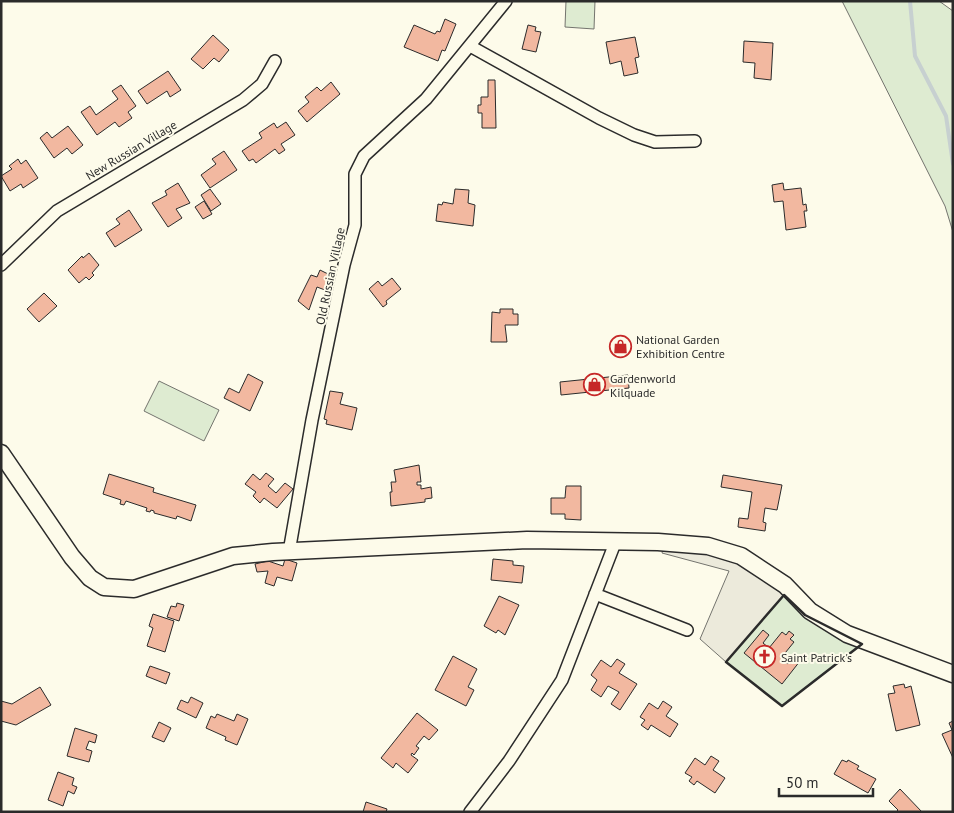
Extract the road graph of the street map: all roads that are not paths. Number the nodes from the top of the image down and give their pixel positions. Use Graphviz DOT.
graph roads {
  1 [pos="506,1"];
  2 [pos="470,46"];
  3 [pos="274,61"];
  4 [pos="695,141"];
  5 [pos="1,265"];
  6 [pos="1,453"];
  7 [pos="615,543"];
  8 [pos="289,552"];
  9 [pos="594,594"];
  10 [pos="686,630"];
  11 [pos="953,674"];
  12 [pos="470,812"];
  1 -- 2 [label="street, Old Russian Village"];
  2 -- 4 [label="street"];
  2 -- 8 [label="street, Old Russian Village"];
  3 -- 5 [label="street, New Russian Village"];
  6 -- 8 [label="street"];
  7 -- 8 [label="street"];
  7 -- 9 [label="street"];
  7 -- 11 [label="street"];
  9 -- 10 [label="street"];
  9 -- 12 [label="street"];
}
